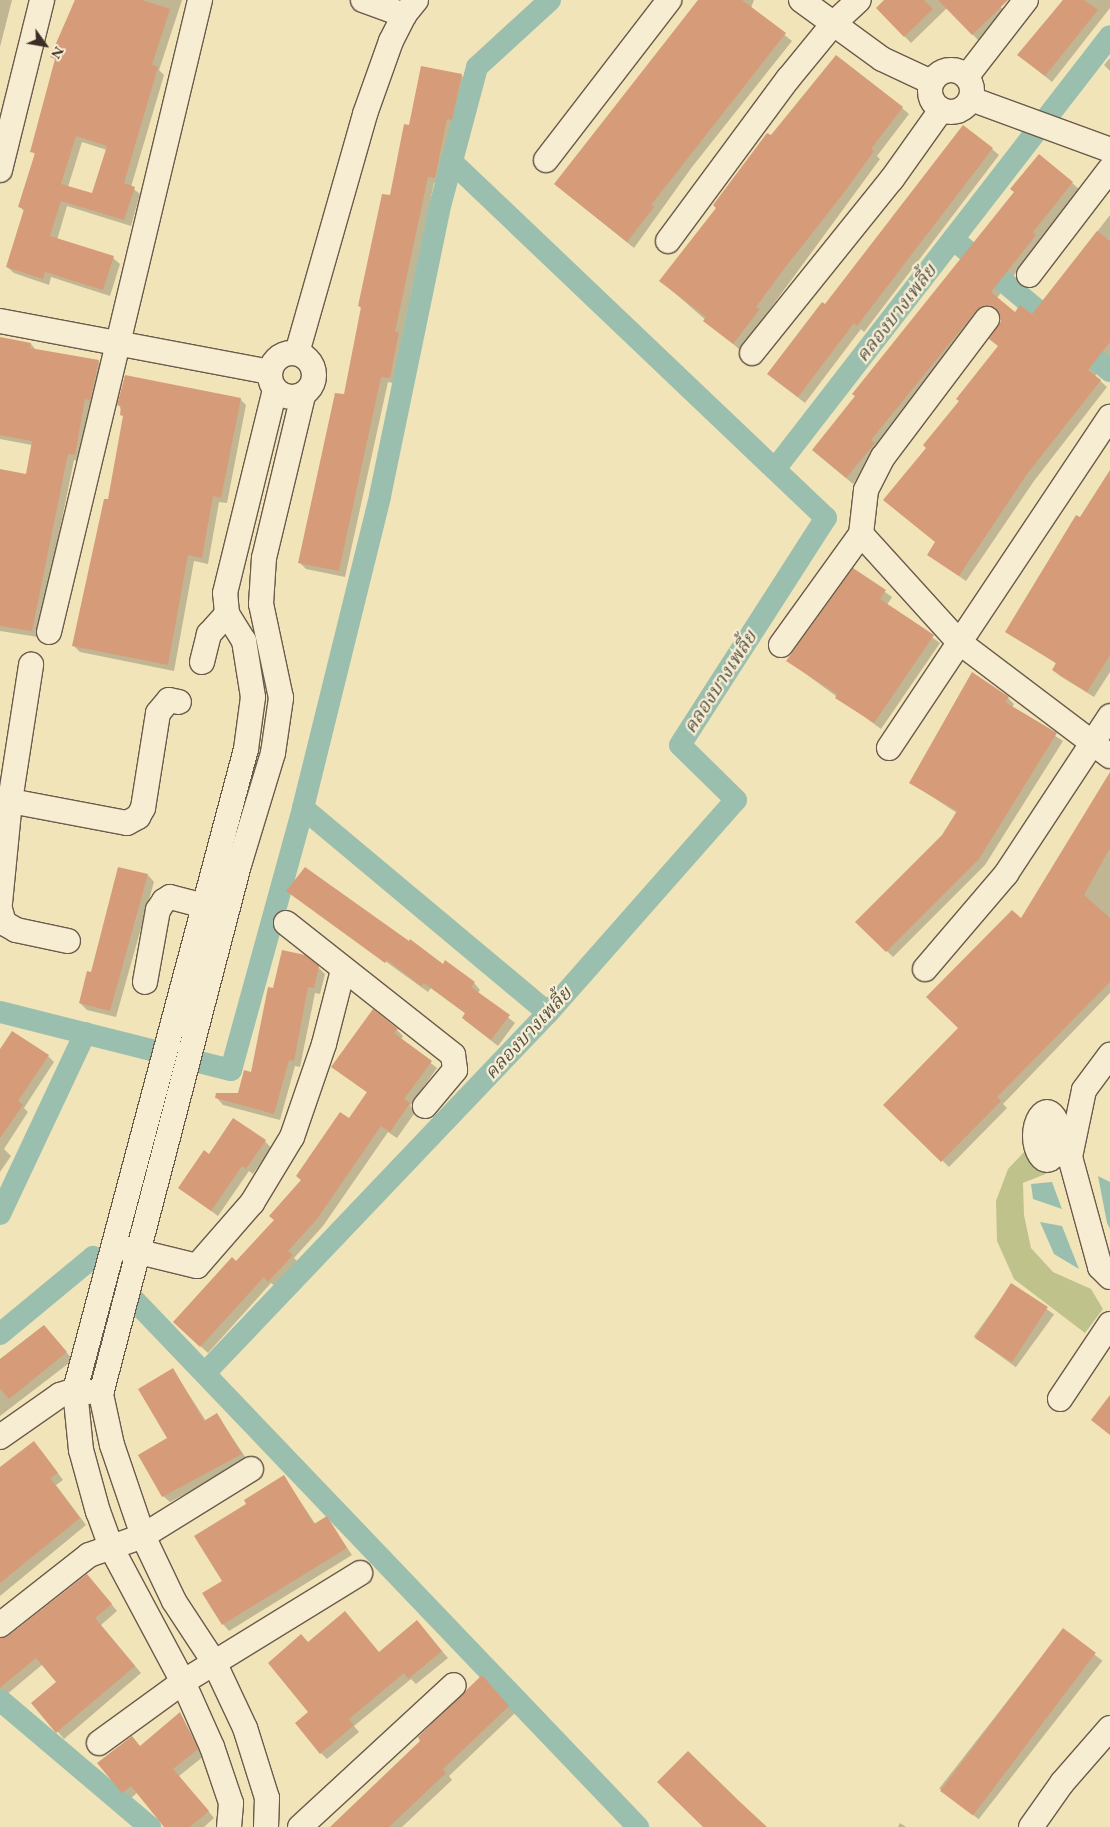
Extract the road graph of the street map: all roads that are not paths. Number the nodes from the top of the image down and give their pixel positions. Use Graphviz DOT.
graph roads {
  1 [pos="42,0"];
  2 [pos="200,0"];
  3 [pos="362,0"];
  4 [pos="669,0"];
  5 [pos="801,0"];
  6 [pos="859,0"];
  7 [pos="1026,0"];
  8 [pos="410,8"];
  9 [pos="833,24"];
  10 [pos="932,82"];
  11 [pos="969,88"];
  12 [pos="941,110"];
  13 [pos="1110,150"];
  14 [pos="546,160"];
  15 [pos="1110,168"];
  16 [pos="0,170"];
  17 [pos="668,241"];
  18 [pos="1029,275"];
  19 [pos="987,319"];
  20 [pos="0,321"];
  21 [pos="118,343"];
  22 [pos="297,353"];
  23 [pos="752,353"];
  24 [pos="272,381"];
  25 [pos="303,395"];
  26 [pos="1110,417"];
  27 [pos="861,534"];
  28 [pos="227,614"];
  29 [pos="49,632"];
  30 [pos="959,642"];
  31 [pos="780,645"];
  32 [pos="202,662"];
  33 [pos="30,665"];
  34 [pos="179,702"];
  35 [pos="1110,716"];
  36 [pos="889,748"];
  37 [pos="1101,750"];
  38 [pos="5,800"];
  39 [pos="0,903"];
  40 [pos="204,906"];
  41 [pos="0,909"];
  42 [pos="227,912"];
  43 [pos="286,923"];
  44 [pos="68,941"];
  45 [pos="925,969"];
  46 [pos="343,970"];
  47 [pos="145,982"];
  48 [pos="1110,1055"];
  49 [pos="1084,1090"];
  50 [pos="425,1106"];
  51 [pos="1070,1157"];
  52 [pos="110,1252"];
  53 [pos="136,1261"];
  54 [pos="1110,1277"];
  55 [pos="1110,1324"];
  56 [pos="75,1390"];
  57 [pos="101,1394"];
  58 [pos="1060,1399"];
  59 [pos="0,1437"];
  60 [pos="251,1470"];
  61 [pos="144,1536"];
  62 [pos="111,1547"];
  63 [pos="360,1573"];
  64 [pos="0,1625"];
  65 [pos="214,1662"];
  66 [pos="183,1682"];
  67 [pos="454,1685"];
  68 [pos="1110,1728"];
  69 [pos="99,1743"];
  70 [pos="229,1827"];
  71 [pos="266,1827"];
  72 [pos="300,1827"];
  73 [pos="1032,1827"];
  1 -- 16 [label="street"];
  2 -- 21 [label="street"];
  3 -- 8 [label="street"];
  4 -- 14 [label="street"];
  5 -- 9 [label="street"];
  6 -- 9 [label="street"];
  7 -- 11 [label="street"];
  8 -- 22 [label="street"];
  9 -- 10 [label="street"];
  9 -- 17 [label="street"];
  10 -- 11 [label="street"];
  10 -- 12 [label="street"];
  11 -- 12 [label="street"];
  11 -- 13 [label="street"];
  12 -- 23 [label="street"];
  15 -- 18 [label="street"];
  19 -- 27 [label="street"];
  20 -- 21 [label="street"];
  21 -- 24 [label="street"];
  21 -- 29 [label="street"];
  22 -- 24 [label="street"];
  22 -- 25 [label="street"];
  24 -- 25 [label="street"];
  24 -- 28 [label="street"];
  25 -- 42 [label="street"];
  26 -- 30 [label="street"];
  27 -- 30 [label="street"];
  27 -- 31 [label="street"];
  28 -- 32 [label="street"];
  28 -- 40 [label="street"];
  30 -- 36 [label="street"];
  30 -- 37 [label="street"];
  33 -- 38 [label="street"];
  34 -- 38 [label="street"];
  35 -- 37 [label="street"];
  37 -- 45 [label="street"];
  38 -- 39 [label="street"];
  40 -- 42 [label="street"];
  40 -- 47 [label="street"];
  40 -- 52 [label="street"];
  41 -- 44 [label="street"];
  42 -- 53 [label="street"];
  43 -- 46 [label="street"];
  46 -- 50 [label="street"];
  46 -- 53 [label="street"];
  48 -- 49 [label="street"];
  49 -- 51 [label="street"];
  49 -- 51 [label="street"];
  51 -- 54 [label="street"];
  52 -- 53 [label="street"];
  52 -- 56 [label="street"];
  53 -- 57 [label="street"];
  55 -- 58 [label="street"];
  56 -- 57 [label="street"];
  56 -- 59 [label="street"];
  56 -- 62 [label="street"];
  57 -- 61 [label="street"];
  60 -- 61 [label="street"];
  61 -- 62 [label="street"];
  61 -- 65 [label="street"];
  62 -- 64 [label="street"];
  62 -- 66 [label="street"];
  63 -- 65 [label="street"];
  65 -- 66 [label="street"];
  65 -- 71 [label="street"];
  66 -- 69 [label="street"];
  66 -- 70 [label="street"];
  67 -- 72 [label="street"];
  68 -- 73 [label="street"];
}
